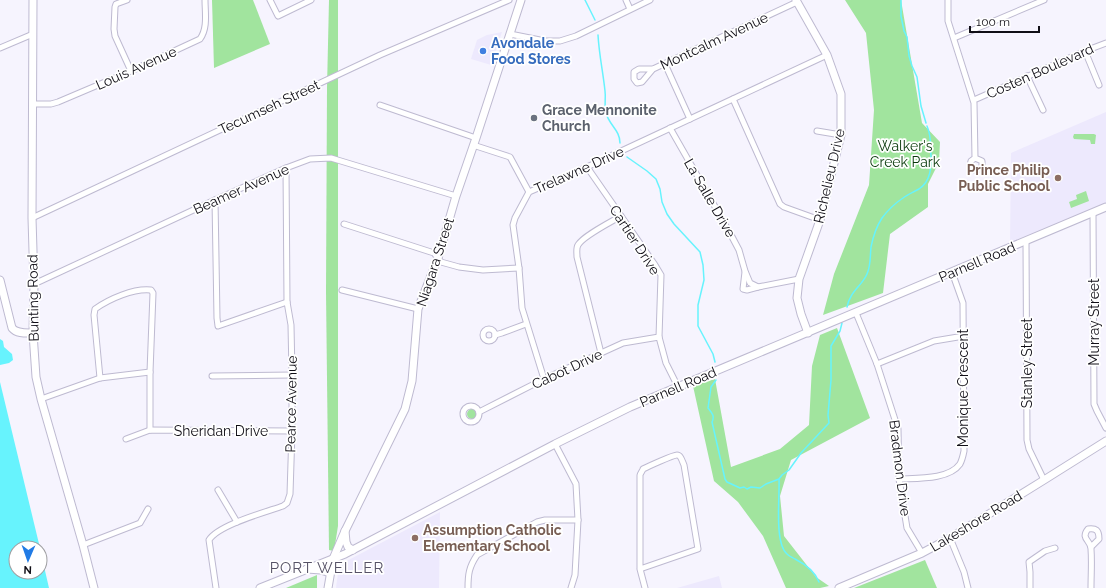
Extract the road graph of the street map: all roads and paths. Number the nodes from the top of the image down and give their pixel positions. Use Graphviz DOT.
graph roads {
  1 [pos="33,0"];
  2 [pos="126,0"];
  3 [pos="205,0"];
  4 [pos="270,0"];
  5 [pos="311,0"];
  6 [pos="509,0"];
  7 [pos="521,0"];
  8 [pos="626,0"];
  9 [pos="650,0"];
  10 [pos="948,0"];
  11 [pos="1044,0"];
  12 [pos="797,1"];
  13 [pos="630,9"];
  14 [pos="33,34"];
  15 [pos="510,34"];
  16 [pos="954,38"];
  17 [pos="1106,43"];
  18 [pos="0,48"];
  19 [pos="1085,51"];
  20 [pos="827,56"];
  21 [pos="665,64"];
  22 [pos="652,69"];
  23 [pos="131,71"];
  24 [pos="1028,76"];
  25 [pos="1099,85"];
  26 [pos="733,99"];
  27 [pos="974,100"];
  28 [pos="33,104"];
  29 [pos="380,105"];
  30 [pos="1043,110"];
  31 [pos="690,119"];
  32 [pos="670,128"];
  33 [pos="816,131"];
  34 [pos="841,134"];
  35 [pos="475,142"];
  36 [pos="975,158"];
  37 [pos="587,167"];
  38 [pos="286,168"];
  39 [pos="529,192"];
  40 [pos="456,196"];
  41 [pos="216,200"];
  42 [pos="1106,207"];
  43 [pos="1093,213"];
  44 [pos="620,216"];
  45 [pos="32,218"];
  46 [pos="820,220"];
  47 [pos="344,224"];
  48 [pos="1026,242"];
  49 [pos="438,258"];
  50 [pos="519,268"];
  51 [pos="745,271"];
  52 [pos="952,272"];
  53 [pos="799,279"];
  54 [pos="0,280"];
  55 [pos="34,284"];
  56 [pos="758,287"];
  57 [pos="342,290"];
  58 [pos="287,302"];
  59 [pos="418,309"];
  60 [pos="856,313"];
  61 [pos="526,324"];
  62 [pos="33,333"];
  63 [pos="808,333"];
  64 [pos="495,335"];
  65 [pos="964,336"];
  66 [pos="659,337"];
  67 [pos="601,353"];
  68 [pos="877,364"];
  69 [pos="150,372"];
  70 [pos="212,376"];
  71 [pos="292,376"];
  72 [pos="100,378"];
  73 [pos="544,379"];
  74 [pos="678,387"];
  75 [pos="41,399"];
  76 [pos="479,412"];
  77 [pos="1106,428"];
  78 [pos="150,430"];
  79 [pos="292,432"];
  80 [pos="126,438"];
  81 [pos="1106,441"];
  82 [pos="555,444"];
  83 [pos="899,479"];
  84 [pos="1044,480"];
  85 [pos="218,490"];
  86 [pos="148,508"];
  87 [pos="578,520"];
  88 [pos="237,522"];
  89 [pos="345,531"];
  90 [pos="950,538"];
  91 [pos="83,545"];
  92 [pos="1091,547"];
  93 [pos="1055,548"];
  94 [pos="353,550"];
  95 [pos="922,553"];
  96 [pos="333,559"];
  97 [pos="307,569"];
  98 [pos="640,569"];
  99 [pos="330,573"];
  100 [pos="94,588"];
  101 [pos="216,588"];
  102 [pos="260,588"];
  103 [pos="328,588"];
  104 [pos="468,588"];
  105 [pos="571,588"];
  106 [pos="645,588"];
  107 [pos="840,588"];
  108 [pos="968,588"];
  109 [pos="1030,588"];
  110 [pos="1091,588"];
  1 -- 14 [label="main road, Bunting Road"];
  2 -- 23 [label="street"];
  3 -- 23 [label="street, Louis Avenue"];
  4 -- 5 [label="street"];
  6 -- 45 [label="street, Tecumseh Street"];
  7 -- 15 [label="main road, Niagara Street"];
  8 -- 13 [label="street"];
  9 -- 13 [label="street"];
  10 -- 16 [label="street"];
  11 -- 16 [label="street"];
  12 -- 20 [label="main road, Richelieu Drive"];
  12 -- 21 [label="street, Montcalm Avenue"];
  13 -- 15 [label="street"];
  14 -- 18 [label="street"];
  14 -- 28 [label="main road, Bunting Road"];
  15 -- 35 [label="main road, Niagara Street"];
  16 -- 27 [label="street"];
  17 -- 19 [label="street, Costen Boulevard"];
  19 -- 24 [label="street, Costen Boulevard"];
  19 -- 25 [label="street"];
  20 -- 26 [label="street, Trelawne Drive"];
  20 -- 34 [label="main road, Richelieu Drive"];
  21 -- 22 [label="street, Montcalm Avenue"];
  21 -- 31 [label="street"];
  23 -- 28 [label="street, Louis Avenue"];
  24 -- 27 [label="street, Costen Boulevard"];
  24 -- 30 [label="street"];
  26 -- 31 [label="street, Trelawne Drive"];
  26 -- 46 [label="street"];
  27 -- 36 [label="street"];
  28 -- 45 [label="main road, Bunting Road"];
  29 -- 35 [label="street"];
  31 -- 32 [label="street, Trelawne Drive"];
  32 -- 37 [label="street, Trelawne Drive"];
  32 -- 51 [label="street, La Salle Drive"];
  33 -- 34 [label="street"];
  34 -- 46 [label="main road, Richelieu Drive"];
  35 -- 39 [label="street"];
  35 -- 40 [label="main road, Niagara Street"];
  37 -- 39 [label="street, Trelawne Drive"];
  37 -- 44 [label="street, Cartier Drive"];
  38 -- 40 [label="street, Beamer Avenue"];
  38 -- 41 [label="street, Beamer Avenue"];
  38 -- 58 [label="street, Pearce Avenue"];
  39 -- 50 [label="street, Trelawne Drive"];
  40 -- 49 [label="main road, Niagara Street"];
  41 -- 55 [label="street, Beamer Avenue"];
  41 -- 58 [label="street"];
  42 -- 43 [label="main road, Parnell Road"];
  43 -- 48 [label="main road, Parnell Road"];
  43 -- 77 [label="street, Murray Street"];
  44 -- 66 [label="street, Cartier Drive"];
  44 -- 67 [label="street"];
  45 -- 55 [label="main road, Bunting Road"];
  46 -- 53 [label="main road, Richelieu Drive"];
  47 -- 49 [label="street"];
  48 -- 52 [label="main road, Parnell Road"];
  48 -- 84 [label="street, Stanley Street"];
  49 -- 50 [label="street"];
  49 -- 59 [label="main road, Niagara Street"];
  50 -- 61 [label="street, Trelawne Drive"];
  51 -- 56 [label="street, La Salle Drive"];
  51 -- 56 [label="street, La Salle Drive"];
  52 -- 60 [label="main road, Parnell Road"];
  52 -- 65 [label="street, Monique Crescent"];
  53 -- 56 [label="street, La Salle Drive"];
  53 -- 63 [label="main road, Richelieu Drive"];
  54 -- 62 [label="main road"];
  55 -- 62 [label="main road, Bunting Road"];
  57 -- 59 [label="street"];
  58 -- 71 [label="street, Pearce Avenue"];
  59 -- 89 [label="main road, Niagara Street"];
  60 -- 63 [label="main road, Parnell Road"];
  60 -- 68 [label="street, Bradmon Drive"];
  61 -- 64 [label="street"];
  61 -- 73 [label="street, Trelawne Drive"];
  62 -- 75 [label="main road, Bunting Road"];
  63 -- 74 [label="main road, Parnell Road"];
  65 -- 68 [label="street"];
  65 -- 83 [label="street, Monique Crescent"];
  66 -- 67 [label="street, Cabot Drive"];
  66 -- 74 [label="street, Cartier Drive"];
  67 -- 73 [label="street, Cabot Drive"];
  68 -- 83 [label="street, Bradmon Drive"];
  69 -- 72 [label="street"];
  69 -- 72 [label="street"];
  69 -- 78 [label="street"];
  70 -- 71 [label="street"];
  71 -- 79 [label="street, Pearce Avenue"];
  72 -- 75 [label="street"];
  73 -- 76 [label="street, Cabot Drive"];
  74 -- 82 [label="main road, Parnell Road"];
  75 -- 91 [label="main road, Bunting Road"];
  78 -- 79 [label="street, Sheridan Drive"];
  78 -- 80 [label="street, Sheridan Drive"];
  79 -- 88 [label="street, Pearce Avenue"];
  81 -- 84 [label="main road, Lakeshore Road"];
  82 -- 87 [label="street"];
  82 -- 94 [label="main road, Parnell Road"];
  83 -- 95 [label="street, Bradmon Drive"];
  84 -- 90 [label="main road, Lakeshore Road"];
  85 -- 88 [label="street"];
  86 -- 91 [label="street"];
  87 -- 104 [label="street"];
  87 -- 105 [label="street"];
  88 -- 101 [label="street, Pearce Avenue"];
  89 -- 94 [label="main road"];
  89 -- 96 [label="main road, Niagara Street"];
  90 -- 95 [label="main road, Lakeshore Road"];
  90 -- 108 [label="street"];
  91 -- 100 [label="main road, Bunting Road"];
  92 -- 110 [label="street"];
  93 -- 109 [label="street"];
  94 -- 96 [label="main road, Parnell Road"];
  95 -- 107 [label="main road, Lakeshore Road"];
  96 -- 97 [label="main road, Parnell Road"];
  96 -- 99 [label="main road, Niagara Street"];
  97 -- 99 [label="main road"];
  97 -- 102 [label="main road, Parnell Road"];
  98 -- 98 [label="street"];
  98 -- 106 [label="street"];
  99 -- 103 [label="main road, Niagara Street"];
}
